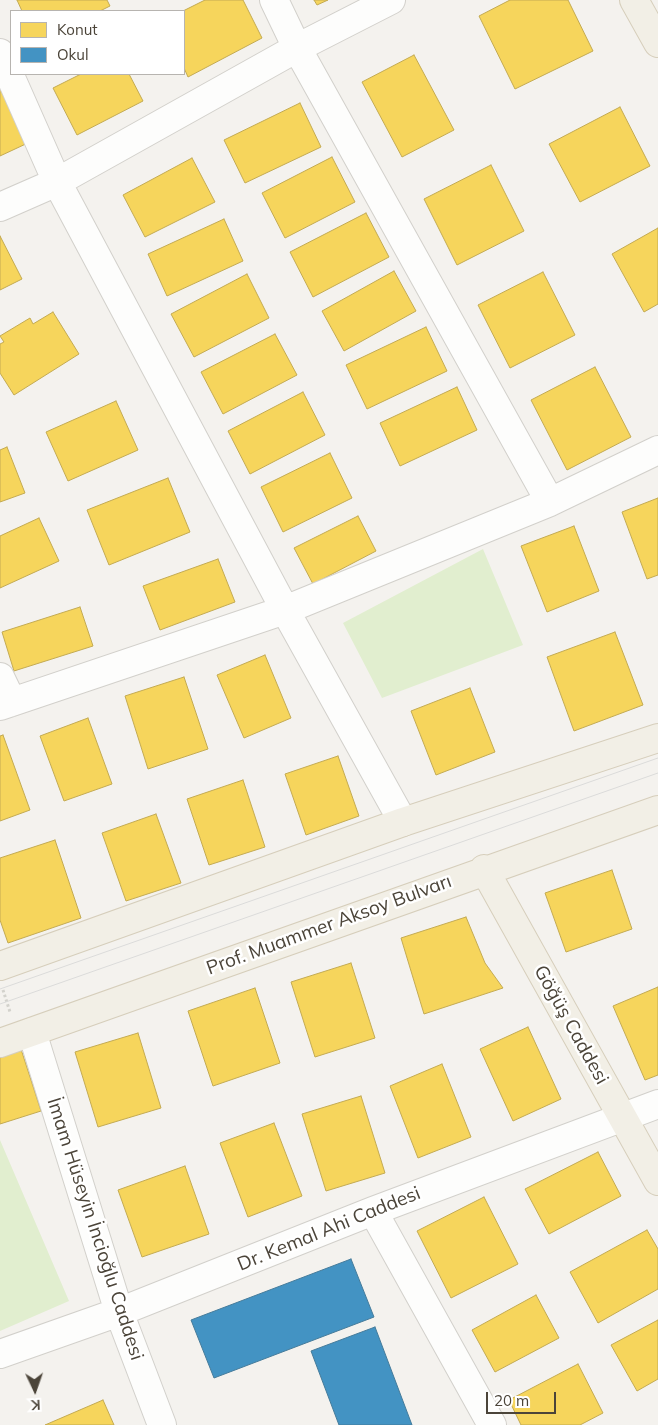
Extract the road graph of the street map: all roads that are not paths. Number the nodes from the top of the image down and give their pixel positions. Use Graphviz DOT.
graph roads {
  1 [pos="274,0"];
  2 [pos="392,0"];
  3 [pos="634,0"];
  4 [pos="658,43"];
  5 [pos="298,48"];
  6 [pos="0,53"];
  7 [pos="57,182"];
  8 [pos="0,207"];
  9 [pos="658,450"];
  10 [pos="550,502"];
  11 [pos="285,610"];
  12 [pos="0,677"];
  13 [pos="6,704"];
  14 [pos="658,738"];
  15 [pos="658,810"];
  16 [pos="403,822"];
  17 [pos="484,869"];
  18 [pos="1,977"];
  19 [pos="17,1037"];
  20 [pos="658,1104"];
  21 [pos="622,1117"];
  22 [pos="658,1181"];
  23 [pos="373,1211"];
  24 [pos="119,1312"];
  25 [pos="0,1354"];
  26 [pos="162,1425"];
  27 [pos="492,1425"];
  1 -- 5 [label="street"];
  2 -- 5 [label="street"];
  3 -- 4 [label="main road"];
  5 -- 7 [label="street"];
  5 -- 10 [label="street"];
  6 -- 7 [label="street"];
  7 -- 8 [label="street"];
  7 -- 11 [label="street"];
  9 -- 10 [label="street"];
  10 -- 11 [label="street"];
  11 -- 13 [label="street"];
  11 -- 16 [label="street"];
  12 -- 13 [label="street"];
  14 -- 16 [label="main road"];
  15 -- 17 [label="main road, Prof. Muammer Aksoy Bulvarı"];
  16 -- 18 [label="main road"];
  17 -- 19 [label="main road, Prof. Muammer Aksoy Bulvarı"];
  17 -- 21 [label="main road, Göğüş Caddesi"];
  19 -- 24 [label="street, İmam Hüseyin İncioğlu Caddesi"];
  20 -- 21 [label="street, Dr. Kemal Ahi Caddesi"];
  21 -- 22 [label="main road, Göğüş Caddesi"];
  21 -- 23 [label="street, Dr. Kemal Ahi Caddesi"];
  23 -- 24 [label="street, Dr. Kemal Ahi Caddesi"];
  23 -- 27 [label="street"];
  24 -- 25 [label="street, Dr. Kemal Ahi Caddesi"];
  24 -- 26 [label="street, İmam Hüseyin İncioğlu Caddesi"];
}
